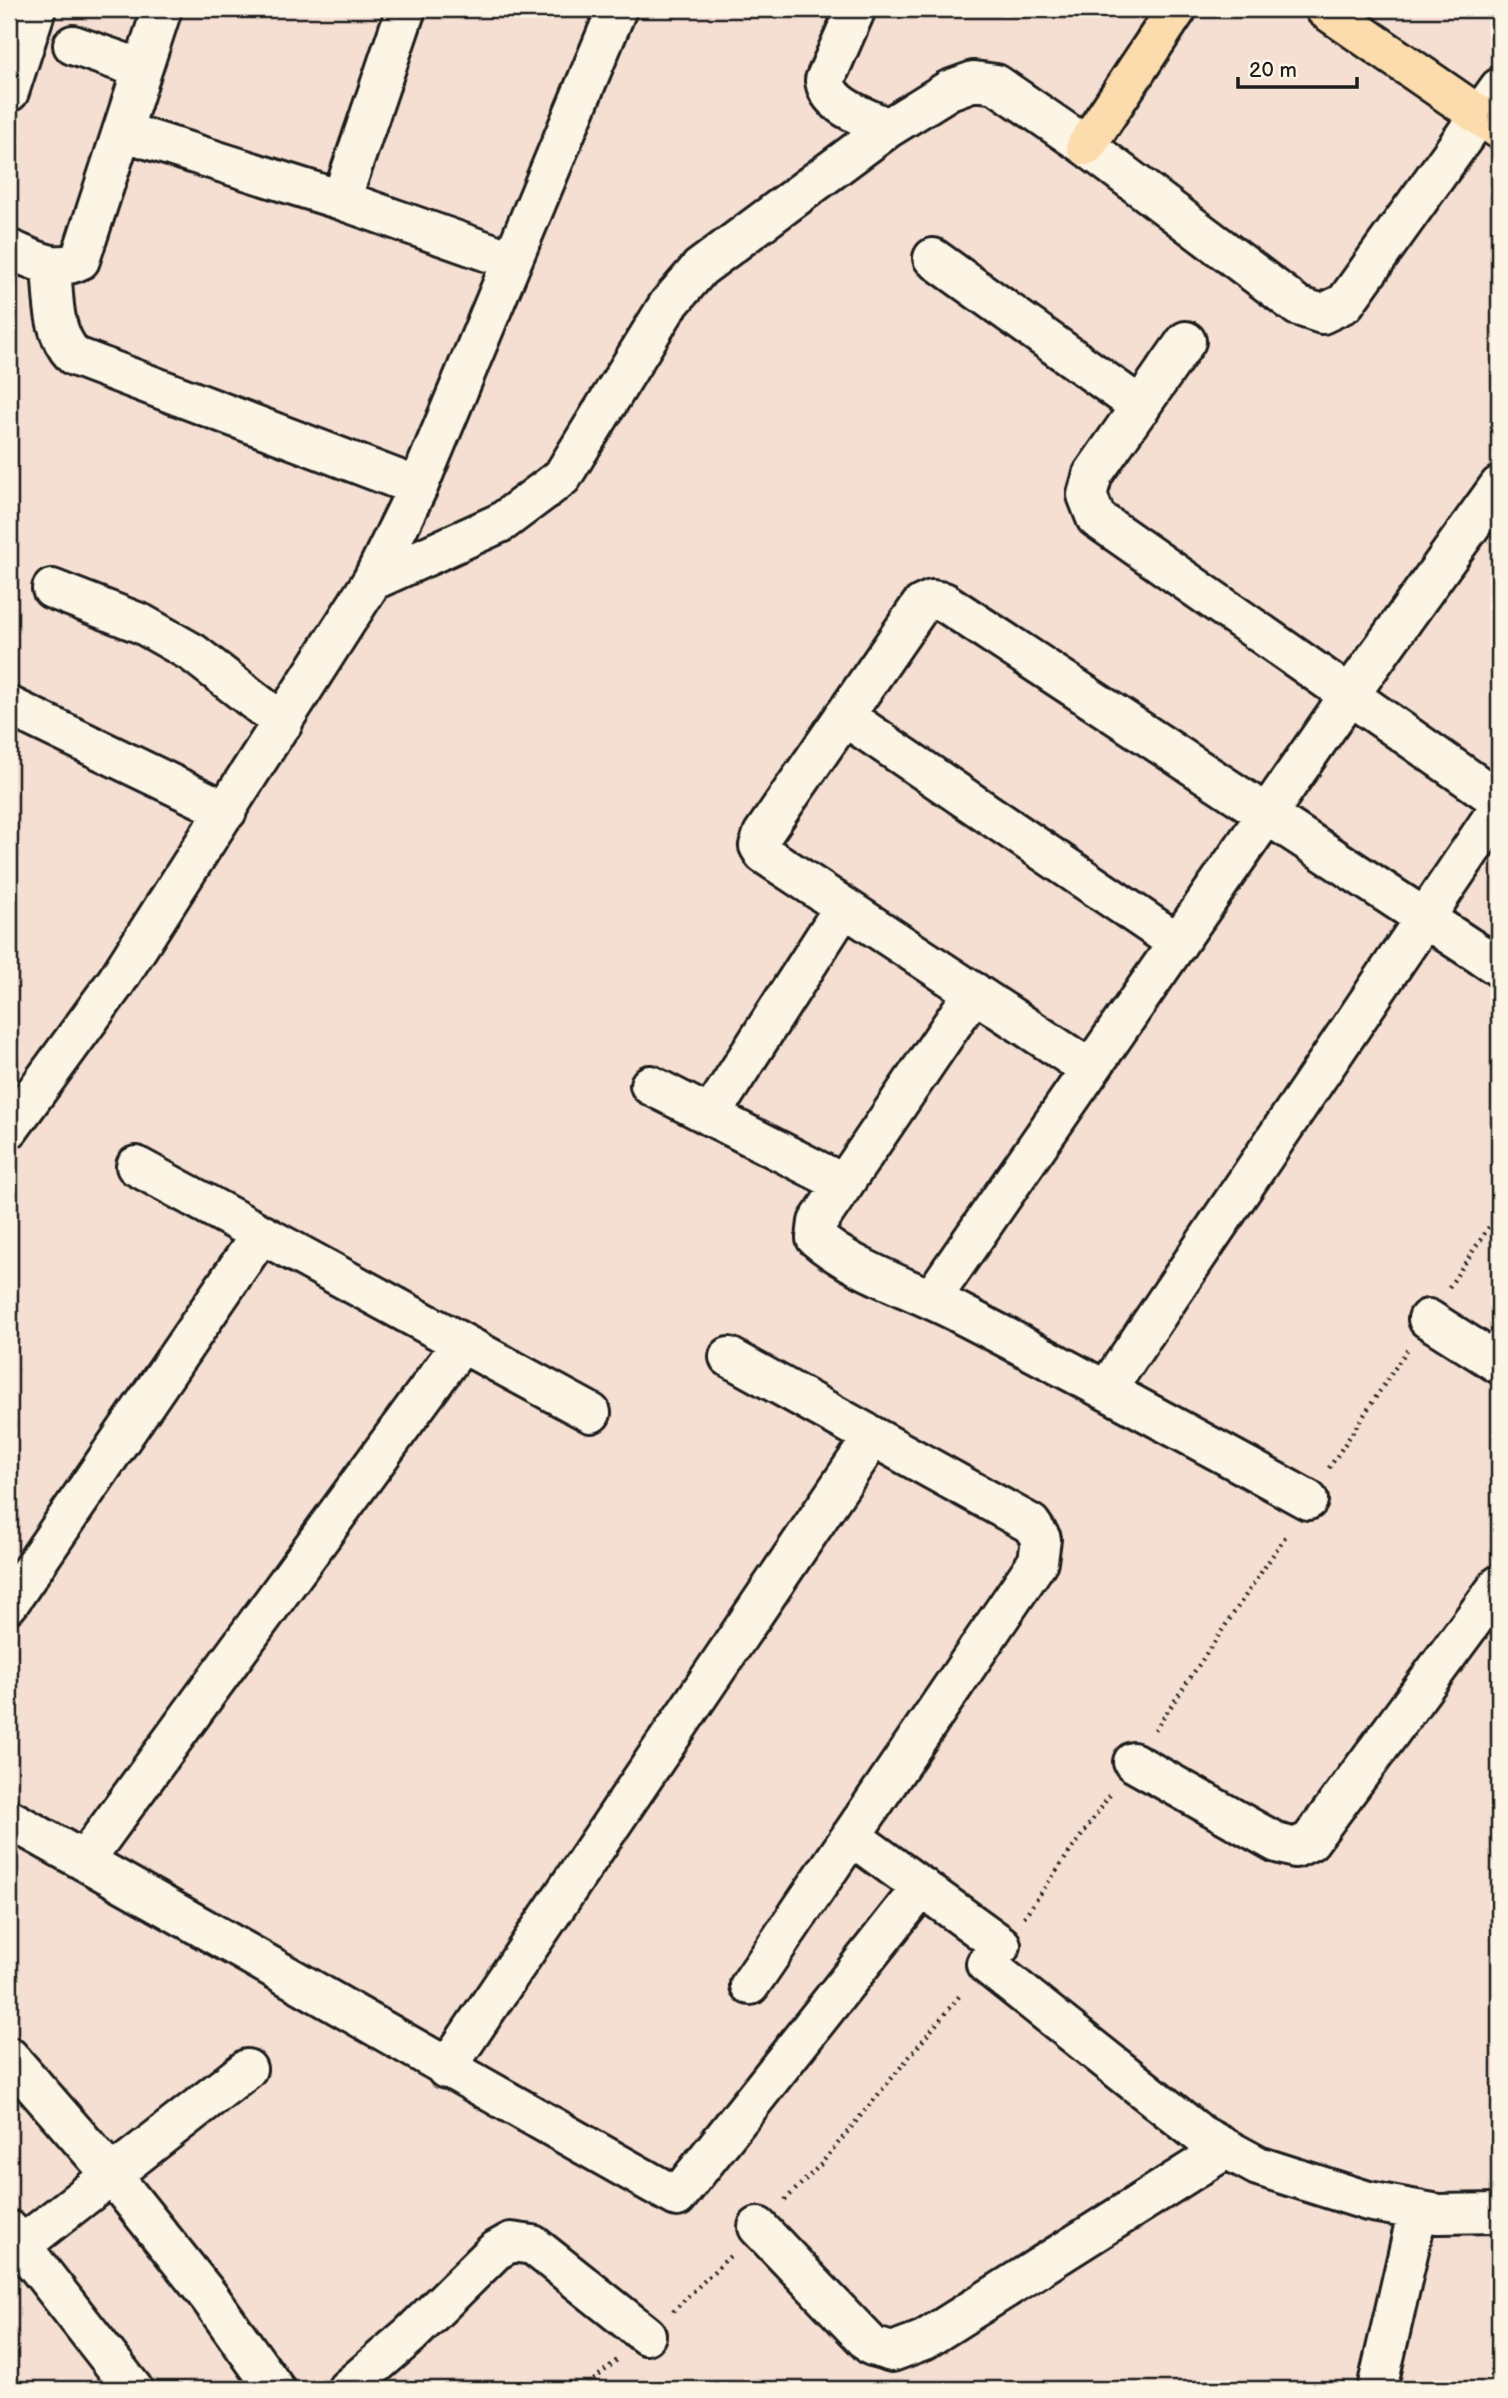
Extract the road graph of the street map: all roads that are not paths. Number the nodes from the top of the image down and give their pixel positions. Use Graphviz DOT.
graph roads {
  1 [pos="36,9"];
  2 [pos="162,9"];
  3 [pos="406,9"];
  4 [pos="617,9"];
  5 [pos="856,9"];
  6 [pos="1177,9"];
  7 [pos="1325,9"];
  8 [pos="73,45"];
  9 [pos="142,69"];
  10 [pos="9,92"];
  11 [pos="1493,111"];
  12 [pos="888,128"];
  13 [pos="122,131"];
  14 [pos="1086,146"];
  15 [pos="341,201"];
  16 [pos="9,249"];
  17 [pos="933,258"];
  18 [pos="512,260"];
  19 [pos="51,266"];
  20 [pos="1186,341"];
  21 [pos="1141,407"];
  22 [pos="1499,486"];
  23 [pos="418,487"];
  24 [pos="372,581"];
  25 [pos="52,589"];
  26 [pos="1348,697"];
  27 [pos="9,706"];
  28 [pos="844,716"];
  29 [pos="283,723"];
  30 [pos="1499,800"];
  31 [pos="1499,808"];
  32 [pos="227,811"];
  33 [pos="1268,816"];
  34 [pos="844,906"];
  35 [pos="1425,919"];
  36 [pos="1178,943"];
  37 [pos="1499,967"];
  38 [pos="974,992"];
  39 [pos="1090,1069"];
  40 [pos="650,1085"];
  41 [pos="710,1116"];
  42 [pos="9,1129"];
  43 [pos="136,1166"];
  44 [pos="844,1184"];
  45 [pos="261,1234"];
  46 [pos="932,1298"];
  47 [pos="1428,1318"];
  48 [pos="462,1343"];
  49 [pos="729,1357"];
  50 [pos="1499,1364"];
  51 [pos="1107,1390"];
  52 [pos="591,1413"];
  53 [pos="873,1437"];
  54 [pos="1308,1500"];
  55 [pos="1499,1585"];
  56 [pos="9,1603"];
  57 [pos="1133,1762"];
  58 [pos="9,1819"];
  59 [pos="851,1836"];
  60 [pos="84,1861"];
  61 [pos="922,1887"];
  62 [pos="750,1985"];
  63 [pos="9,2057"];
  64 [pos="247,2069"];
  65 [pos="446,2069"];
  66 [pos="1226,2149"];
  67 [pos="111,2174"];
  68 [pos="1418,2210"];
  69 [pos="1499,2213"];
  70 [pos="758,2227"];
  71 [pos="13,2244"];
  72 [pos="646,2335"];
  73 [pos="133,2389"];
  74 [pos="275,2389"];
  75 [pos="347,2389"];
  76 [pos="1377,2389"];
  1 -- 10 [label="street"];
  2 -- 9 [label="street"];
  3 -- 15 [label="street"];
  4 -- 18 [label="street"];
  5 -- 12 [label="street"];
  6 -- 14 [label="main road"];
  7 -- 11 [label="main road"];
  8 -- 9 [label="street"];
  9 -- 13 [label="street"];
  11 -- 14 [label="street"];
  12 -- 14 [label="street"];
  12 -- 24 [label="street"];
  13 -- 15 [label="street"];
  13 -- 19 [label="street"];
  15 -- 18 [label="street"];
  16 -- 19 [label="street"];
  17 -- 21 [label="street"];
  18 -- 23 [label="street"];
  19 -- 23 [label="street"];
  20 -- 21 [label="street"];
  21 -- 26 [label="street"];
  22 -- 26 [label="street"];
  23 -- 24 [label="street"];
  24 -- 29 [label="street"];
  25 -- 29 [label="street"];
  26 -- 30 [label="street"];
  26 -- 33 [label="street"];
  27 -- 32 [label="street"];
  28 -- 33 [label="street"];
  28 -- 34 [label="street"];
  28 -- 36 [label="street"];
  29 -- 32 [label="street"];
  31 -- 35 [label="street"];
  32 -- 42 [label="street"];
  33 -- 35 [label="street"];
  33 -- 36 [label="street"];
  34 -- 38 [label="street"];
  34 -- 41 [label="street"];
  35 -- 37 [label="street"];
  35 -- 51 [label="street"];
  36 -- 39 [label="street"];
  38 -- 39 [label="street"];
  38 -- 44 [label="street"];
  39 -- 46 [label="street"];
  40 -- 41 [label="street"];
  41 -- 44 [label="street"];
  43 -- 45 [label="street"];
  44 -- 46 [label="street"];
  45 -- 48 [label="street"];
  45 -- 56 [label="street"];
  46 -- 51 [label="street"];
  47 -- 50 [label="street"];
  48 -- 52 [label="street"];
  48 -- 60 [label="street"];
  49 -- 53 [label="street"];
  51 -- 54 [label="street"];
  53 -- 59 [label="street"];
  53 -- 65 [label="street"];
  55 -- 57 [label="street"];
  58 -- 60 [label="street"];
  59 -- 61 [label="street"];
  59 -- 62 [label="street"];
  60 -- 65 [label="street"];
  61 -- 65 [label="street"];
  61 -- 66 [label="street"];
  63 -- 67 [label="street"];
  64 -- 67 [label="street"];
  66 -- 68 [label="street"];
  66 -- 70 [label="street"];
  67 -- 71 [label="street"];
  67 -- 74 [label="street"];
  68 -- 69 [label="street"];
  68 -- 76 [label="street"];
  71 -- 73 [label="street"];
  72 -- 75 [label="street"];
}
